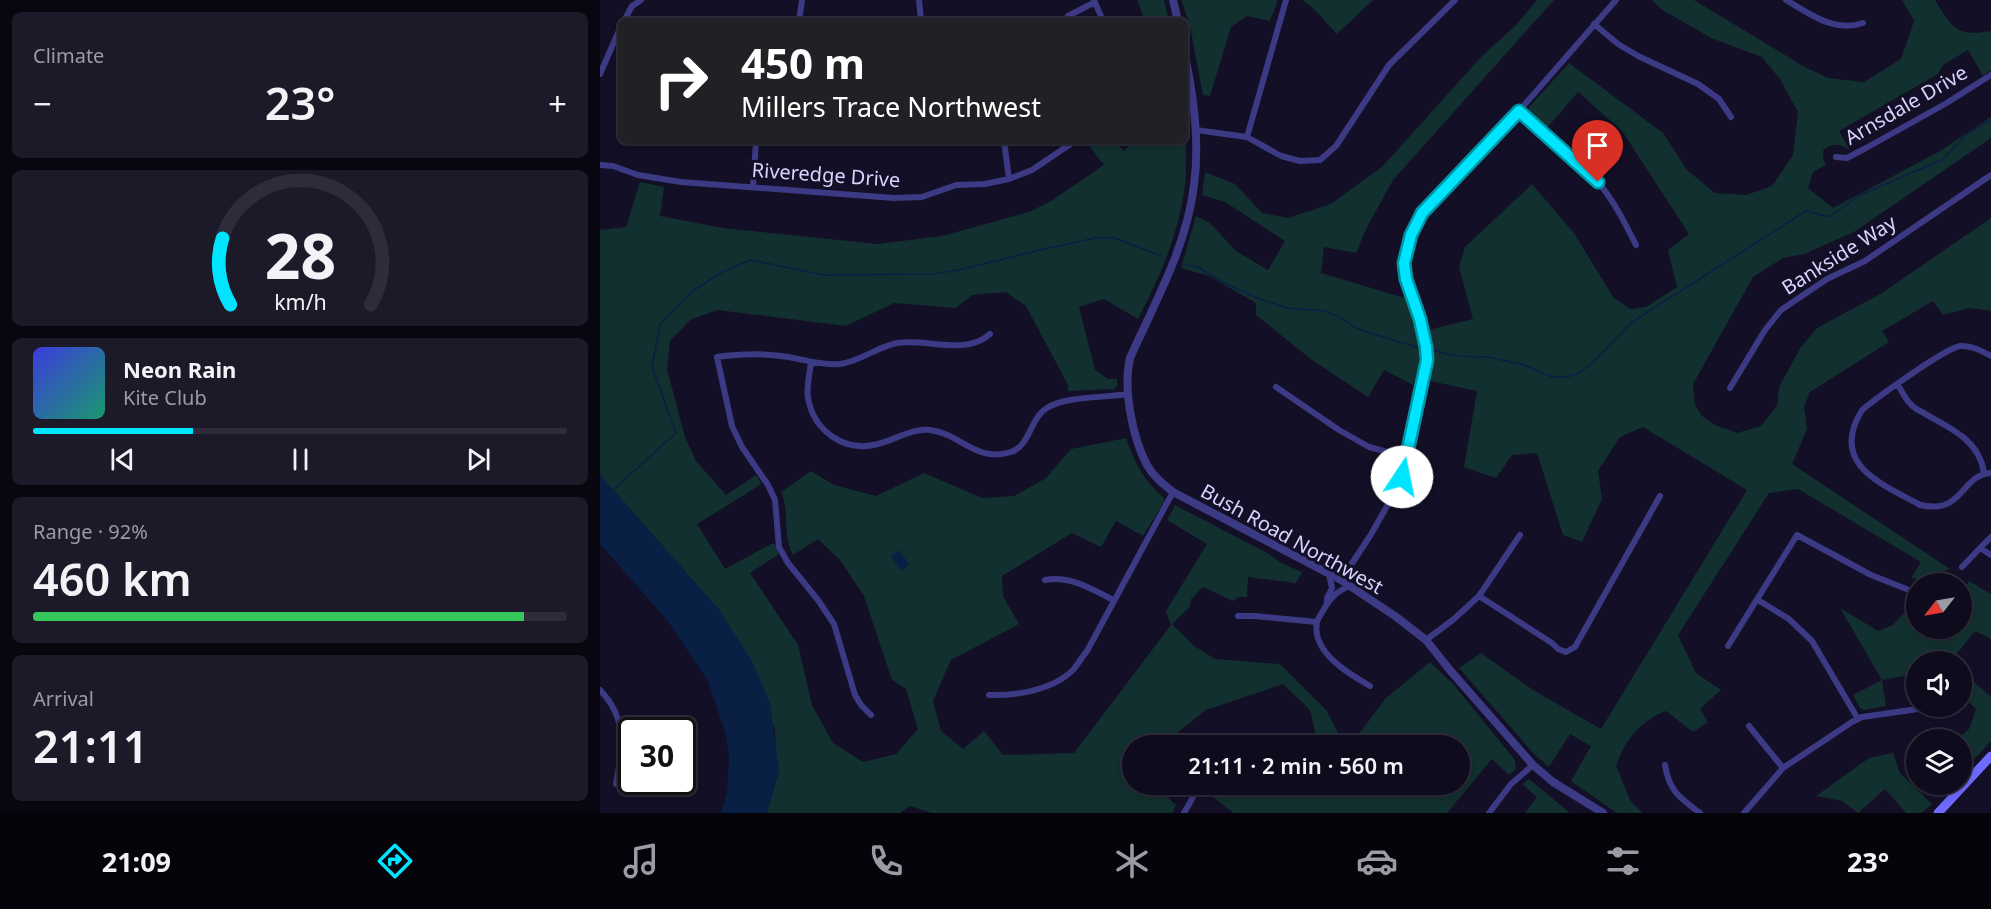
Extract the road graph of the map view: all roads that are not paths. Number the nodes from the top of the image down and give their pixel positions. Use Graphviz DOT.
graph roads {
  1 [pos="640,0"];
  2 [pos="802,0"];
  3 [pos="919,0"];
  4 [pos="1173,0"];
  5 [pos="1286,0"];
  6 [pos="1455,0"];
  7 [pos="1616,0"];
  8 [pos="1786,0"];
  9 [pos="1094,1"];
  10 [pos="1068,16"];
  11 [pos="626,18"];
  12 [pos="799,18"];
  13 [pos="921,18"];
  14 [pos="1102,18"];
  15 [pos="1177,18"];
  16 [pos="1863,23"];
  17 [pos="1594,24"];
  18 [pos="618,33"];
  19 [pos="600,74"];
  20 [pos="1991,75"];
  21 [pos="1188,76"];
  22 [pos="1519,111"];
  23 [pos="1731,117"];
  24 [pos="1196,130"];
  25 [pos="1247,137"];
  26 [pos="756,144"];
  27 [pos="1004,144"];
  28 [pos="1071,144"];
  29 [pos="1836,157"];
  30 [pos="600,165"];
  31 [pos="1991,175"];
  32 [pos="1009,179"];
  33 [pos="753,186"];
  34 [pos="1636,244"];
  35 [pos="990,334"];
  36 [pos="1991,356"];
  37 [pos="811,362"];
  38 [pos="1898,385"];
  39 [pos="1276,387"];
  40 [pos="1730,388"];
  41 [pos="1127,394"];
  42 [pos="1406,457"];
  43 [pos="1988,473"];
  44 [pos="1173,492"];
  45 [pos="1660,496"];
  46 [pos="1520,535"];
  47 [pos="1991,537"];
  48 [pos="1980,548"];
  49 [pos="1991,555"];
  50 [pos="1962,567"];
  51 [pos="1329,574"];
  52 [pos="1045,580"];
  53 [pos="1341,580"];
  54 [pos="1351,586"];
  55 [pos="1906,589"];
  56 [pos="1479,596"];
  57 [pos="1113,600"];
  58 [pos="1758,600"];
  59 [pos="1327,604"];
  60 [pos="1238,616"];
  61 [pos="1317,622"];
  62 [pos="1426,640"];
  63 [pos="1728,646"];
  64 [pos="1370,686"];
  65 [pos="600,690"];
  66 [pos="989,695"];
  67 [pos="1906,712"];
  68 [pos="871,715"];
  69 [pos="1858,719"];
  70 [pos="1749,726"];
  71 [pos="1991,756"];
  72 [pos="1533,765"];
  73 [pos="1665,765"];
  74 [pos="1783,768"];
  75 [pos="615,784"];
  76 [pos="1194,795"];
  77 [pos="1184,813"];
  78 [pos="1489,813"];
  79 [pos="1603,813"];
  80 [pos="1700,813"];
  81 [pos="1744,813"];
  82 [pos="1938,813"];
  1 -- 11 [label="street"];
  2 -- 12 [label="street"];
  3 -- 13 [label="street"];
  4 -- 15 [label="street"];
  5 -- 25 [label="street"];
  6 -- 25 [label="street"];
  7 -- 17 [label="street"];
  8 -- 16 [label="street"];
  9 -- 10 [label="street"];
  9 -- 14 [label="street"];
  17 -- 22 [label="street"];
  17 -- 23 [label="street"];
  18 -- 19 [label="street"];
  20 -- 29 [label="street, Arnsdale Drive"];
  21 -- 24 [label="street"];
  22 -- 34 [label="street"];
  22 -- 42 [label="street"];
  24 -- 25 [label="street"];
  24 -- 41 [label="street"];
  26 -- 33 [label="street"];
  27 -- 32 [label="street"];
  28 -- 32 [label="street, Riveredge Drive"];
  30 -- 33 [label="street, Riveredge Drive"];
  31 -- 40 [label="street, Bankside Way"];
  32 -- 33 [label="street, Riveredge Drive"];
  35 -- 37 [label="street"];
  36 -- 38 [label="street"];
  37 -- 41 [label="street"];
  37 -- 68 [label="street"];
  38 -- 43 [label="street"];
  38 -- 43 [label="street"];
  39 -- 42 [label="street"];
  41 -- 44 [label="street, Bush Road Northwest"];
  42 -- 53 [label="street"];
  44 -- 51 [label="street, Bush Road Northwest"];
  44 -- 57 [label="street"];
  45 -- 56 [label="street"];
  46 -- 56 [label="street"];
  47 -- 48 [label="street"];
  48 -- 49 [label="street"];
  48 -- 50 [label="street"];
  51 -- 53 [label="street, Bush Road Northwest"];
  51 -- 59 [label="street"];
  52 -- 57 [label="street"];
  53 -- 54 [label="street, Bush Road Northwest"];
  54 -- 59 [label="street"];
  54 -- 62 [label="street, Bush Road Northwest"];
  55 -- 58 [label="street"];
  56 -- 62 [label="street"];
  57 -- 66 [label="street"];
  58 -- 63 [label="street"];
  58 -- 69 [label="street"];
  59 -- 61 [label="street"];
  60 -- 61 [label="street"];
  61 -- 64 [label="street"];
  62 -- 72 [label="street, Bush Road Northwest"];
  65 -- 75 [label="street"];
  67 -- 69 [label="street"];
  69 -- 74 [label="street"];
  70 -- 74 [label="street"];
  71 -- 82 [label="main road"];
  72 -- 78 [label="street"];
  72 -- 79 [label="street, Bush Road Northwest"];
  73 -- 80 [label="street"];
  74 -- 81 [label="street"];
  76 -- 77 [label="street"];
}
